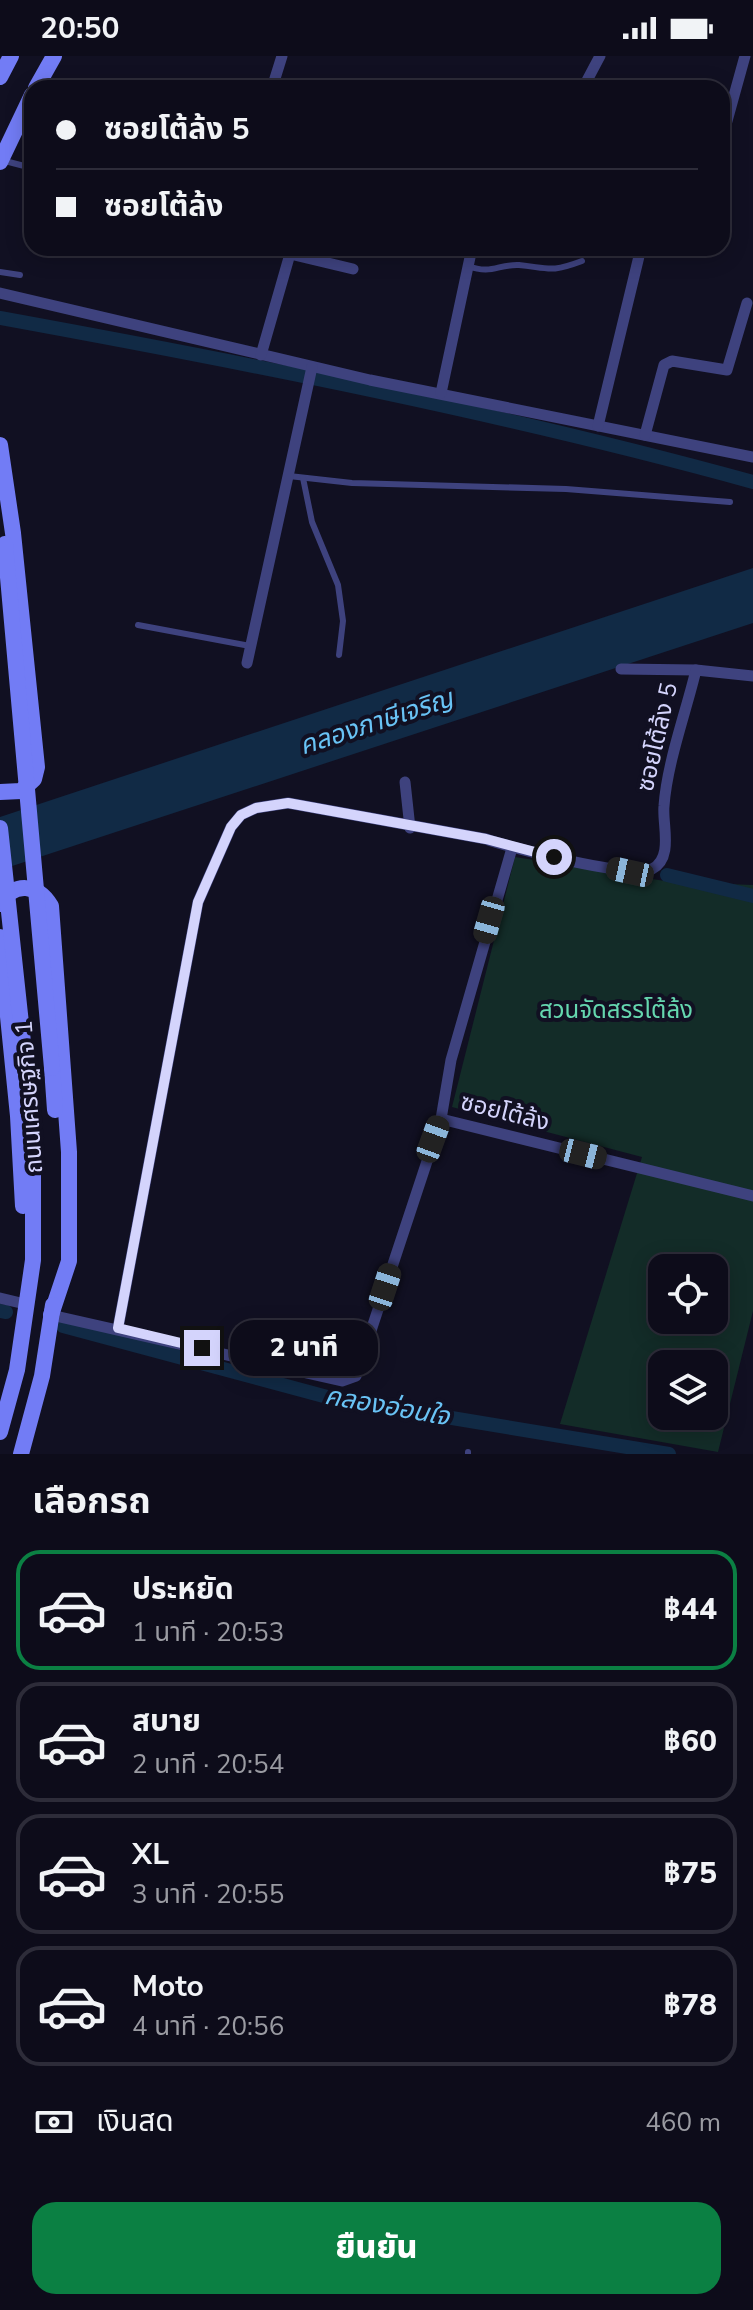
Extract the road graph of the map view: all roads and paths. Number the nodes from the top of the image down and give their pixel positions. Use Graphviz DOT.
graph roads {
  1 [pos="11,56"];
  2 [pos="54,56"];
  3 [pos="282,56"];
  4 [pos="600,56"];
  5 [pos="745,56"];
  6 [pos="0,77"];
  7 [pos="40,80"];
  8 [pos="274,80"];
  9 [pos="587,80"];
  10 [pos="730,110"];
  11 [pos="24,112"];
  12 [pos="0,161"];
  13 [pos="24,166"];
  14 [pos="289,256"];
  15 [pos="298,256"];
  16 [pos="470,256"];
  17 [pos="639,256"];
  18 [pos="582,261"];
  19 [pos="468,266"];
  20 [pos="353,269"];
  21 [pos="0,272"];
  22 [pos="20,275"];
  23 [pos="0,293"];
  24 [pos="747,303"];
  25 [pos="261,355"];
  26 [pos="312,367"];
  27 [pos="441,393"];
  28 [pos="598,426"];
  29 [pos="645,435"];
  30 [pos="0,445"];
  31 [pos="753,457"];
  32 [pos="289,476"];
  33 [pos="303,478"];
  34 [pos="0,494"];
  35 [pos="730,502"];
  36 [pos="138,625"];
  37 [pos="250,646"];
  38 [pos="339,655"];
  39 [pos="247,663"];
  40 [pos="621,669"];
  41 [pos="696,670"];
  42 [pos="753,676"];
  43 [pos="405,782"];
  44 [pos="0,792"];
  45 [pos="0,828"];
  46 [pos="410,828"];
  47 [pos="512,848"];
  48 [pos="0,904"];
  49 [pos="0,937"];
  50 [pos="441,1119"];
  51 [pos="753,1196"];
  52 [pos="0,1298"];
  53 [pos="26,1299"];
  54 [pos="51,1315"];
  55 [pos="118,1328"];
  56 [pos="0,1432"];
  57 [pos="21,1454"];
  1 -- 6 [label="main road"];
  2 -- 7 [label="main road"];
  3 -- 8 [label="street"];
  4 -- 9 [label="street"];
  5 -- 10 [label="street"];
  11 -- 12 [label="main road"];
  12 -- 13 [label="lane"];
  14 -- 25 [label="street"];
  15 -- 20 [label="street"];
  16 -- 19 [label="street"];
  17 -- 28 [label="street"];
  18 -- 19 [label="lane"];
  19 -- 27 [label="street"];
  21 -- 22 [label="lane"];
  23 -- 25 [label="street"];
  24 -- 29 [label="street"];
  25 -- 26 [label="street"];
  26 -- 27 [label="street"];
  26 -- 32 [label="street"];
  27 -- 28 [label="street"];
  28 -- 29 [label="street"];
  29 -- 31 [label="street"];
  30 -- 44 [label="main road"];
  32 -- 33 [label="lane"];
  32 -- 37 [label="street"];
  33 -- 35 [label="lane"];
  33 -- 38 [label="lane"];
  34 -- 54 [label="main road, ถนนเศรษฐกิจ 1, bridge"];
  36 -- 37 [label="lane"];
  37 -- 39 [label="street"];
  40 -- 41 [label="street"];
  41 -- 42 [label="street, ซอยโต้ล้ง 5"];
  41 -- 47 [label="street, ซอยโต้ล้ง 5"];
  43 -- 46 [label="street"];
  45 -- 53 [label="main road, ถนนเศรษฐกิจ 1, bridge"];
  46 -- 47 [label="street, ซอยโต้ล้ง 5"];
  46 -- 55 [label="street, ซอยโต้ล้ง 5"];
  47 -- 50 [label="street"];
  48 -- 54 [label="main road"];
  49 -- 53 [label="main road"];
  50 -- 51 [label="street, ซอยโต้ล้ง"];
  50 -- 55 [label="street, ซอยโต้ล้ง"];
  52 -- 53 [label="street"];
  53 -- 56 [label="main road, ถนนเศรษฐกิจ 1"];
  54 -- 55 [label="street, ซอยโต้ล้ง"];
  54 -- 57 [label="main road, ถนนเศรษฐกิจ 1"];
}
